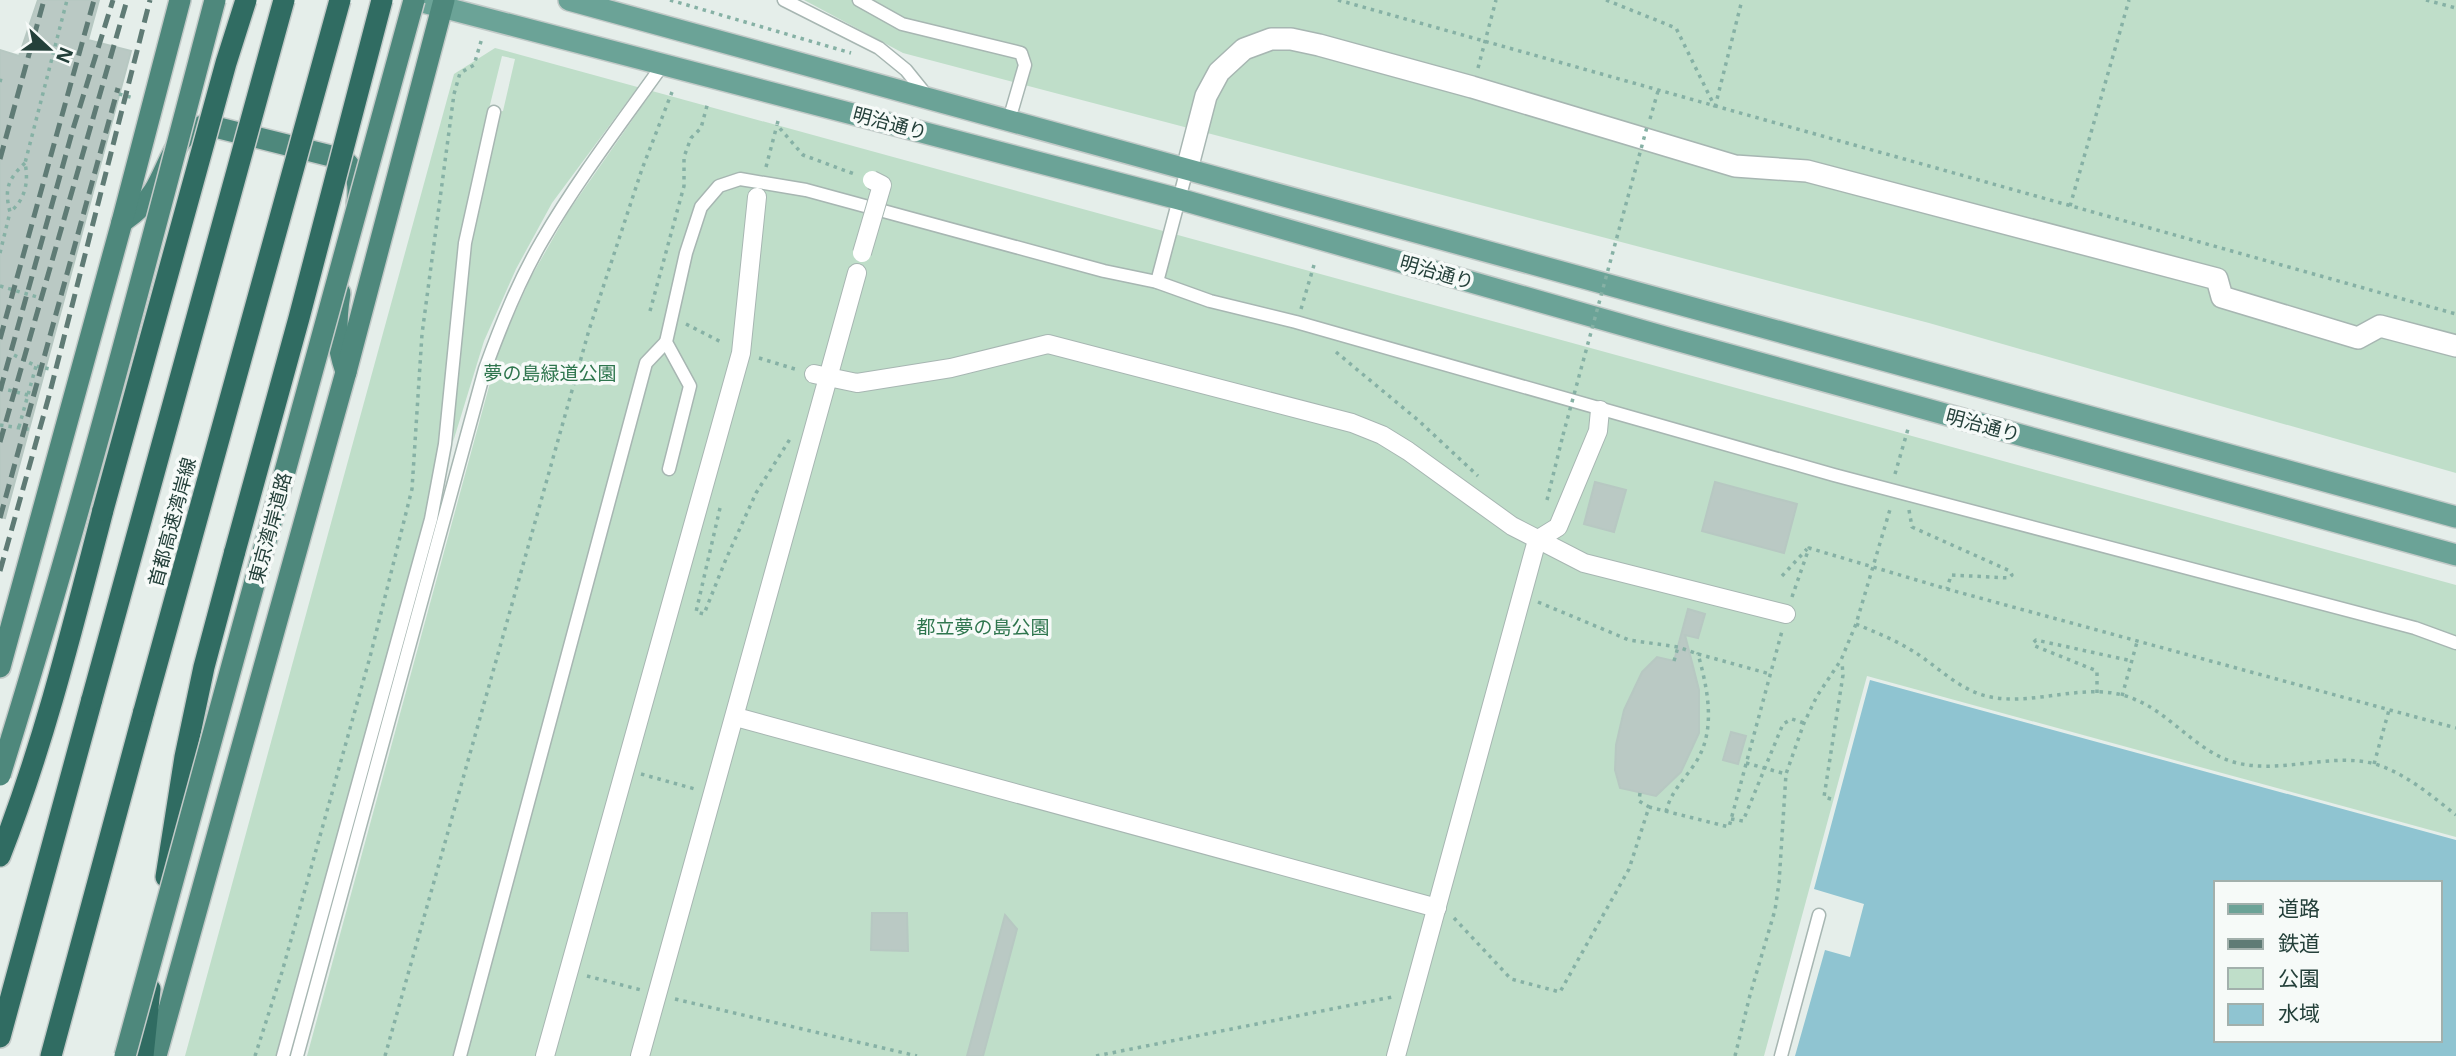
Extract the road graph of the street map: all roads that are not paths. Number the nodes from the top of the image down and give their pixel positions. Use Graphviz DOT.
graph roads {
  1 [pos="180,0"];
  2 [pos="215,0"];
  3 [pos="246,0"];
  4 [pos="284,0"];
  5 [pos="340,0"];
  6 [pos="382,0"];
  7 [pos="414,0"];
  8 [pos="569,0"];
  9 [pos="784,0"];
  10 [pos="859,0"];
  11 [pos="443,4"];
  12 [pos="664,63"];
  13 [pos="927,97"];
  14 [pos="494,112"];
  15 [pos="1009,120"];
  16 [pos="1187,169"];
  17 [pos="872,180"];
  18 [pos="757,197"];
  19 [pos="1179,199"];
  20 [pos="122,222"];
  21 [pos="863,253"];
  22 [pos="857,273"];
  23 [pos="1157,282"];
  24 [pos="666,342"];
  25 [pos="2456,346"];
  26 [pos="346,372"];
  27 [pos="820,376"];
  28 [pos="1600,410"];
  29 [pos="669,469"];
  30 [pos="2456,517"];
  31 [pos="1537,540"];
  32 [pos="2456,555"];
  33 [pos="1786,614"];
  34 [pos="2456,643"];
  35 [pos="0,667"];
  36 [pos="736,717"];
  37 [pos="0,775"];
  38 [pos="0,856"];
  39 [pos="1437,905"];
  40 [pos="1819,915"];
  41 [pos="0,1037"];
  42 [pos="51,1056"];
  43 [pos="125,1056"];
  44 [pos="143,1056"];
  45 [pos="156,1056"];
  46 [pos="283,1056"];
  47 [pos="297,1056"];
  48 [pos="460,1056"];
  49 [pos="545,1056"];
  50 [pos="640,1056"];
  51 [pos="1396,1056"];
  52 [pos="1781,1056"];
  1 -- 20 [label="highway"];
  2 -- 37 [label="highway, bridge"];
  3 -- 38 [label="highway, bridge"];
  4 -- 41 [label="highway, 首都高速湾岸線, bridge"];
  5 -- 42 [label="highway, 首都高速湾岸線, bridge"];
  6 -- 44 [label="highway, bridge"];
  7 -- 11 [label="main road, 明治通り"];
  7 -- 43 [label="highway, 東京湾岸道路, bridge"];
  8 -- 13 [label="main road, 明治通り"];
  9 -- 13 [label="lane"];
  10 -- 15 [label="lane"];
  11 -- 12 [label="main road, 明治通り"];
  11 -- 26 [label="highway"];
  12 -- 19 [label="main road, 明治通り"];
  12 -- 47 [label="lane"];
  13 -- 15 [label="main road, 明治通り"];
  14 -- 46 [label="lane"];
  15 -- 16 [label="main road, 明治通り"];
  16 -- 19 [label="lane"];
  16 -- 25 [label="street"];
  16 -- 30 [label="main road, 明治通り"];
  17 -- 21 [label="street, bridge"];
  18 -- 49 [label="street"];
  19 -- 23 [label="lane"];
  19 -- 32 [label="main road, 明治通り"];
  20 -- 26 [label="highway"];
  20 -- 35 [label="highway"];
  22 -- 27 [label="street"];
  23 -- 24 [label="lane"];
  23 -- 28 [label="lane"];
  24 -- 29 [label="lane"];
  24 -- 48 [label="lane"];
  26 -- 45 [label="highway"];
  27 -- 31 [label="street"];
  27 -- 36 [label="street"];
  28 -- 31 [label="street"];
  28 -- 34 [label="lane"];
  31 -- 33 [label="street"];
  31 -- 39 [label="street"];
  36 -- 39 [label="street"];
  36 -- 50 [label="street"];
  39 -- 51 [label="street"];
  40 -- 52 [label="lane"];
}
